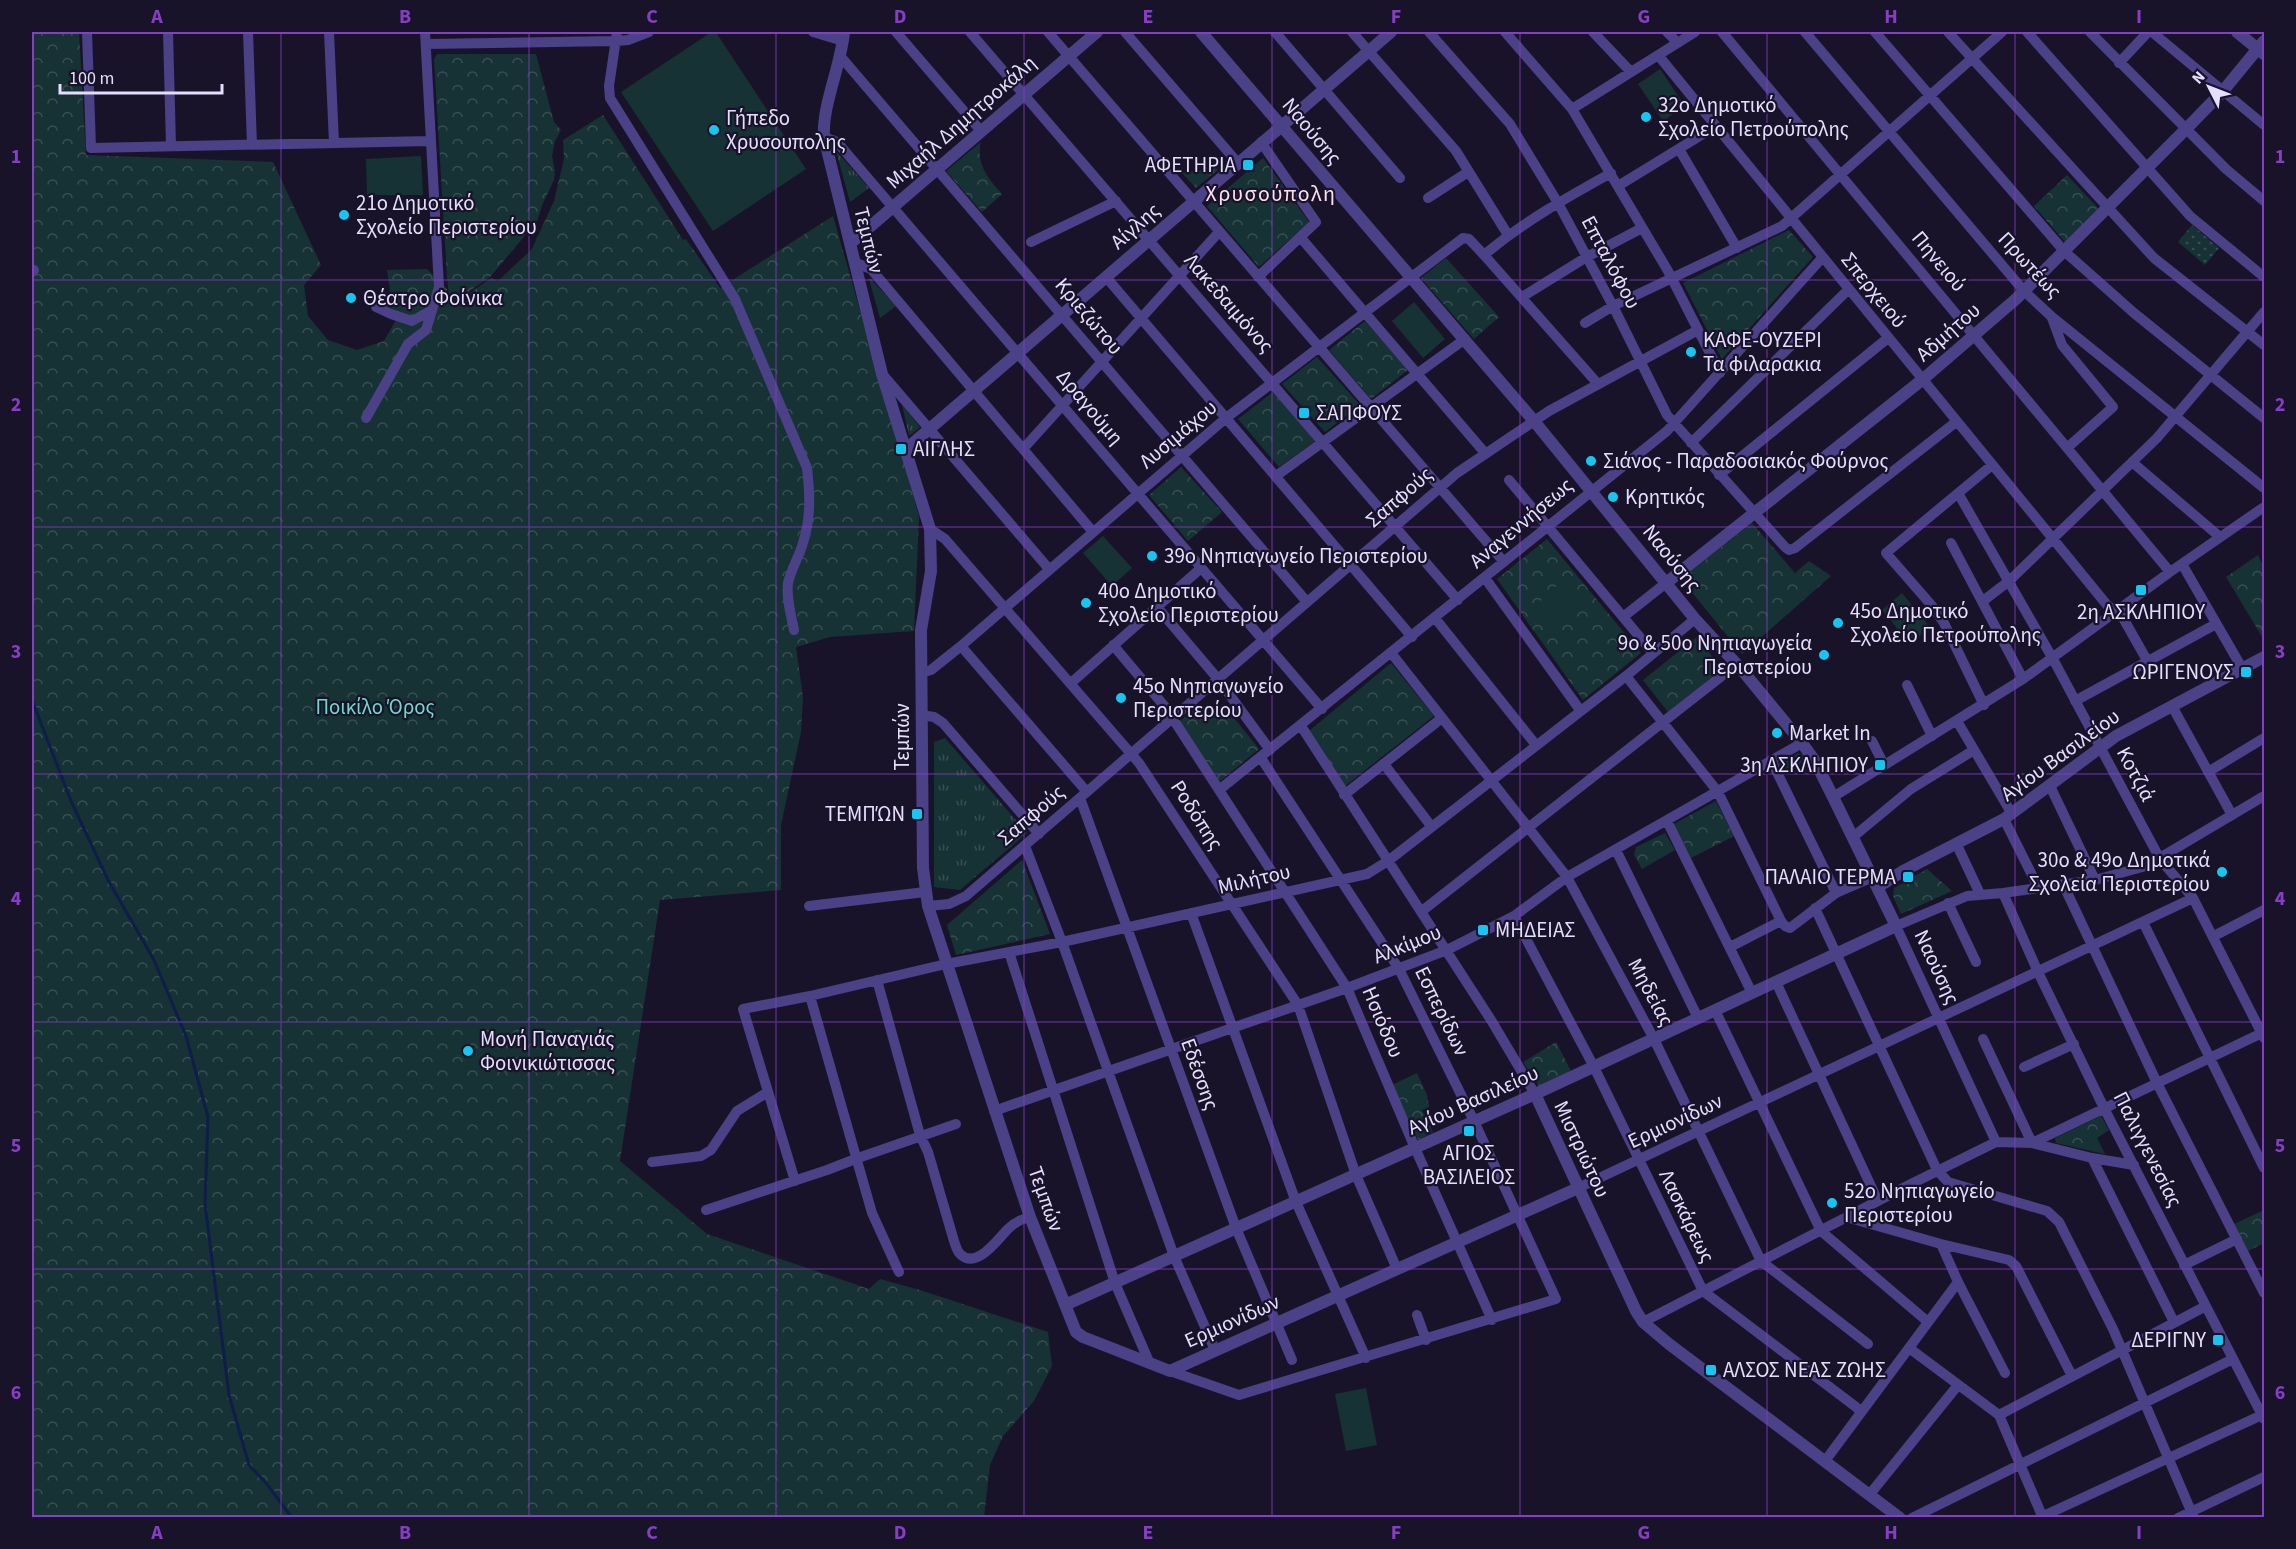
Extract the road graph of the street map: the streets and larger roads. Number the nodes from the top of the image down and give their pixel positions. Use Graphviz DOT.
graph roads {
  1 [pos="87,32"];
  2 [pos="168,32"];
  3 [pos="248,32"];
  4 [pos="329,32"];
  5 [pos="425,32"];
  6 [pos="649,32"];
  7 [pos="813,32"];
  8 [pos="896,32"];
  9 [pos="970,32"];
  10 [pos="1048,32"];
  11 [pos="1097,32"];
  12 [pos="1125,32"];
  13 [pos="1201,32"];
  14 [pos="1275,32"];
  15 [pos="1352,32"];
  16 [pos="1391,32"];
  17 [pos="1429,32"];
  18 [pos="1505,32"];
  19 [pos="1593,32"];
  20 [pos="1667,32"];
  21 [pos="1695,32"];
  22 [pos="1722,32"];
  23 [pos="1804,32"];
  24 [pos="1875,32"];
  25 [pos="1948,32"];
  26 [pos="2002,32"];
  27 [pos="2027,32"];
  28 [pos="2090,32"];
  29 [pos="2148,32"];
  30 [pos="2152,32"];
  31 [pos="2237,32"];
  32 [pos="617,36"];
  33 [pos="843,36"];
  34 [pos="1678,43"];
  35 [pos="426,44"];
  36 [pos="2262,48"];
  37 [pos="1368,51"];
  38 [pos="1658,55"];
  39 [pos="1069,56"];
  40 [pos="841,57"];
  41 [pos="1972,58"];
  42 [pos="2119,63"];
  43 [pos="1631,72"];
  44 [pos="1323,89"];
  45 [pos="2223,91"];
  46 [pos="1025,93"];
  47 [pos="1931,95"];
  48 [pos="1572,109"];
  49 [pos="1281,125"];
  50 [pos="2265,125"];
  51 [pos="1716,126"];
  52 [pos="2186,129"];
  53 [pos="981,131"];
  54 [pos="1889,133"];
  55 [pos="824,137"];
  56 [pos="430,141"];
  57 [pos="1261,142"];
  58 [pos="334,143"];
  59 [pos="252,145"];
  60 [pos="171,146"];
  61 [pos="1679,149"];
  62 [pos="1237,162"];
  63 [pos="2148,167"];
  64 [pos="937,169"];
  65 [pos="1468,171"];
  66 [pos="1611,172"];
  67 [pos="1841,174"];
  68 [pos="1400,178"];
  69 [pos="1618,186"];
  70 [pos="1428,198"];
  71 [pos="1116,201"];
  72 [pos="1193,201"];
  73 [pos="2265,201"];
  74 [pos="1558,202"];
  75 [pos="893,207"];
  76 [pos="2108,207"];
  77 [pos="1792,219"];
  78 [pos="1642,228"];
  79 [pos="1219,232"];
  80 [pos="1508,235"];
  81 [pos="1302,238"];
  82 [pos="1149,240"];
  83 [pos="1031,242"];
  84 [pos="851,243"];
  85 [pos="1737,248"];
  86 [pos="2064,251"];
  87 [pos="1484,255"];
  88 [pos="1586,258"];
  89 [pos="1822,258"];
  90 [pos="856,263"];
  91 [pos="1180,276"];
  92 [pos="1106,277"];
  93 [pos="1258,277"];
  94 [pos="1411,277"];
  95 [pos="2265,277"];
  96 [pos="1672,279"];
  97 [pos="1849,289"];
  98 [pos="2024,291"];
  99 [pos="1522,297"];
  100 [pos="1613,306"];
  101 [pos="376,307"];
  102 [pos="430,311"];
  103 [pos="1365,312"];
  104 [pos="2265,312"];
  105 [pos="1061,313"];
  106 [pos="1142,318"];
  107 [pos="2052,318"];
  108 [pos="412,321"];
  109 [pos="1585,323"];
  110 [pos="1698,330"];
  111 [pos="2247,332"];
  112 [pos="1975,335"];
  113 [pos="1888,338"];
  114 [pos="1465,339"];
  115 [pos="408,344"];
  116 [pos="2265,345"];
  117 [pos="1319,348"];
  118 [pos="1016,352"];
  119 [pos="1641,361"];
  120 [pos="1102,362"];
  121 [pos="1416,373"];
  122 [pos="1720,373"];
  123 [pos="882,374"];
  124 [pos="2210,375"];
  125 [pos="1922,380"];
  126 [pos="1274,383"];
  127 [pos="1598,384"];
  128 [pos="973,390"];
  129 [pos="1063,404"];
  130 [pos="1369,407"];
  131 [pos="2176,416"];
  132 [pos="366,418"];
  133 [pos="1226,418"];
  134 [pos="2265,418"];
  135 [pos="1534,421"];
  136 [pos="1956,422"];
  137 [pos="1674,424"];
  138 [pos="929,429"];
  139 [pos="1323,441"];
  140 [pos="1691,443"];
  141 [pos="2067,448"];
  142 [pos="1023,449"];
  143 [pos="905,450"];
  144 [pos="1485,453"];
  145 [pos="1182,456"];
  146 [pos="2132,462"];
  147 [pos="1992,465"];
  148 [pos="1719,475"];
  149 [pos="1276,476"];
  150 [pos="1509,480"];
  151 [pos="1439,488"];
  152 [pos="2265,488"];
  153 [pos="1592,490"];
  154 [pos="2102,490"];
  155 [pos="1137,493"];
  156 [pos="1958,493"];
  157 [pos="2265,507"];
  158 [pos="1754,514"];
  159 [pos="1395,526"];
  160 [pos="1547,526"];
  161 [pos="930,529"];
  162 [pos="1093,532"];
  163 [pos="2220,537"];
  164 [pos="2052,539"];
  165 [pos="1951,543"];
  166 [pos="1504,562"];
  167 [pos="2182,564"];
  168 [pos="1351,565"];
  169 [pos="1049,569"];
  170 [pos="1200,569"];
  171 [pos="2170,572"];
  172 [pos="1485,578"];
  173 [pos="2009,581"];
  174 [pos="1666,583"];
  175 [pos="1458,600"];
  176 [pos="1983,601"];
  177 [pos="1307,602"];
  178 [pos="1157,607"];
  179 [pos="1006,608"];
  180 [pos="2116,613"];
  181 [pos="1623,616"];
  182 [pos="1435,618"];
  183 [pos="1695,619"];
  184 [pos="2216,624"];
  185 [pos="794,630"];
  186 [pos="1412,637"];
  187 [pos="1263,639"];
  188 [pos="1113,645"];
  189 [pos="961,646"];
  190 [pos="1653,653"];
  191 [pos="1392,654"];
  192 [pos="2265,657"];
  193 [pos="2053,659"];
  194 [pos="2148,662"];
  195 [pos="1737,664"];
  196 [pos="2242,668"];
  197 [pos="921,673"];
  198 [pos="1626,676"];
  199 [pos="1218,679"];
  200 [pos="2023,679"];
  201 [pos="1071,683"];
  202 [pos="1906,685"];
  203 [pos="2075,701"];
  204 [pos="1984,705"];
  205 [pos="2172,706"];
  206 [pos="1322,709"];
  207 [pos="1580,710"];
  208 [pos="921,715"];
  209 [pos="1173,717"];
  210 [pos="1442,718"];
  211 [pos="1958,722"];
  212 [pos="1663,723"];
  213 [pos="1301,726"];
  214 [pos="1932,736"];
  215 [pos="2265,738"];
  216 [pos="1872,741"];
  217 [pos="1802,743"];
  218 [pos="1536,745"];
  219 [pos="2100,746"];
  220 [pos="1270,750"];
  221 [pos="1974,750"];
  222 [pos="1131,752"];
  223 [pos="1261,758"];
  224 [pos="1771,760"];
  225 [pos="1384,764"];
  226 [pos="1884,765"];
  227 [pos="2208,772"];
  228 [pos="1491,780"];
  229 [pos="2050,786"];
  230 [pos="1220,790"];
  231 [pos="1718,792"];
  232 [pos="1083,795"];
  233 [pos="1344,795"];
  234 [pos="2265,796"];
  235 [pos="1833,797"];
  236 [pos="2232,814"];
  237 [pos="2008,816"];
  238 [pos="1667,821"];
  239 [pos="1431,826"];
  240 [pos="1528,829"];
  241 [pos="1039,834"];
  242 [pos="1853,837"];
  243 [pos="1956,843"];
  244 [pos="1025,846"];
  245 [pos="1616,850"];
  246 [pos="2160,859"];
  247 [pos="1388,861"];
  248 [pos="1567,877"];
  249 [pos="2095,879"];
  250 [pos="1339,880"];
  251 [pos="1876,882"];
  252 [pos="2063,884"];
  253 [pos="2038,887"];
  254 [pos="925,892"];
  255 [pos="1286,892"];
  256 [pos="1836,893"];
  257 [pos="2003,893"];
  258 [pos="1980,894"];
  259 [pos="2193,898"];
  260 [pos="1948,903"];
  261 [pos="1232,904"];
  262 [pos="809,906"];
  263 [pos="928,906"];
  264 [pos="1815,908"];
  265 [pos="2265,910"];
  266 [pos="1422,911"];
  267 [pos="1191,914"];
  268 [pos="1514,916"];
  269 [pos="1781,921"];
  270 [pos="2143,922"];
  271 [pos="1896,926"];
  272 [pos="1128,927"];
  273 [pos="2214,936"];
  274 [pos="1062,942"];
  275 [pos="1730,946"];
  276 [pos="2091,946"];
  277 [pos="1447,950"];
  278 [pos="1009,952"];
  279 [pos="1836,954"];
  280 [pos="1976,962"];
  281 [pos="946,964"];
  282 [pos="1399,969"];
  283 [pos="2038,972"];
  284 [pos="877,980"];
  285 [pos="1776,982"];
  286 [pos="1347,988"];
  287 [pos="1752,993"];
  288 [pos="810,996"];
  289 [pos="1298,1005"];
  290 [pos="1715,1010"];
  291 [pos="1698,1018"];
  292 [pos="1940,1019"];
  293 [pos="1234,1028"];
  294 [pos="2264,1035"];
  295 [pos="1654,1039"];
  296 [pos="1983,1039"];
  297 [pos="2074,1044"];
  298 [pos="1878,1047"];
  299 [pos="1170,1050"];
  300 [pos="2209,1058"];
  301 [pos="1594,1066"];
  302 [pos="2024,1067"];
  303 [pos="1107,1071"];
  304 [pos="1819,1075"];
  305 [pos="2157,1083"];
  306 [pos="1054,1090"];
  307 [pos="768,1092"];
  308 [pos="1535,1094"];
  309 [pos="1759,1103"];
  310 [pos="2104,1108"];
  311 [pos="994,1111"];
  312 [pos="1474,1122"];
  313 [pos="956,1124"];
  314 [pos="1698,1131"];
  315 [pos="920,1135"];
  316 [pos="1996,1142"];
  317 [pos="2032,1143"];
  318 [pos="1415,1148"];
  319 [pos="858,1158"];
  320 [pos="2092,1158"];
  321 [pos="1638,1160"];
  322 [pos="652,1162"];
  323 [pos="2134,1165"];
  324 [pos="2265,1168"];
  325 [pos="1937,1170"];
  326 [pos="1356,1175"];
  327 [pos="795,1181"];
  328 [pos="1578,1188"];
  329 [pos="1878,1201"];
  330 [pos="1296,1202"];
  331 [pos="706,1210"];
  332 [pos="1518,1215"];
  333 [pos="1030,1216"];
  334 [pos="1846,1217"];
  335 [pos="1236,1228"];
  336 [pos="1821,1231"];
  337 [pos="2237,1239"];
  338 [pos="1457,1242"];
  339 [pos="1941,1244"];
  340 [pos="1174,1256"];
  341 [pos="1761,1261"];
  342 [pos="2184,1265"];
  343 [pos="1397,1269"];
  344 [pos="899,1272"];
  345 [pos="1958,1282"];
  346 [pos="1115,1283"];
  347 [pos="1703,1291"];
  348 [pos="2265,1293"];
  349 [pos="1337,1296"];
  350 [pos="1065,1305"];
  351 [pos="2206,1306"];
  352 [pos="1417,1315"];
  353 [pos="1492,1320"];
  354 [pos="1643,1322"];
  355 [pos="1928,1322"];
  356 [pos="2174,1322"];
  357 [pos="1276,1323"];
  358 [pos="1426,1340"];
  359 [pos="1868,1344"];
  360 [pos="1910,1348"];
  361 [pos="2121,1349"];
  362 [pos="1215,1350"];
  363 [pos="1366,1358"];
  364 [pos="2233,1359"];
  365 [pos="1292,1360"];
  366 [pos="1150,1364"];
  367 [pos="1170,1371"];
  368 [pos="2005,1374"];
  369 [pos="2072,1376"];
  370 [pos="1958,1385"];
  371 [pos="2144,1402"];
  372 [pos="1861,1412"];
  373 [pos="1999,1415"];
  374 [pos="2264,1416"];
  375 [pos="2168,1458"];
  376 [pos="1825,1461"];
  377 [pos="2020,1465"];
  378 [pos="2265,1477"];
  379 [pos="1870,1494"];
  380 [pos="2193,1515"];
  381 [pos="2041,1517"];
  382 [pos="1900,1518"];
  383 [pos="1912,1518"];
  384 [pos="2178,1518"];
  1 -- 60 [label="street"];
  2 -- 60 [label="street"];
  3 -- 59 [label="street"];
  4 -- 58 [label="street"];
  5 -- 35 [label="street"];
  6 -- 32 [label="street"];
  7 -- 33 [label="street"];
  8 -- 53 [label="street"];
  9 -- 46 [label="street, Λακεδαιμόνος"];
  10 -- 39 [label="street"];
  11 -- 39 [label="street, Μιχαήλ Δημητροκάλη"];
  12 -- 62 [label="street"];
  13 -- 49 [label="street, Ναούσης"];
  14 -- 44 [label="street"];
  15 -- 37 [label="street"];
  16 -- 37 [label="street, Αίγλης"];
  17 -- 74 [label="street, Επταλόφου"];
  18 -- 48 [label="street"];
  19 -- 43 [label="street"];
  20 -- 34 [label="street"];
  21 -- 34 [label="street"];
  22 -- 67 [label="street, Πηνειού"];
  23 -- 54 [label="street, Πρωτέως"];
  24 -- 47 [label="street"];
  25 -- 41 [label="street"];
  26 -- 41 [label="street"];
  27 -- 63 [label="street"];
  28 -- 42 [label="street"];
  29 -- 42 [label="street"];
  30 -- 45 [label="street"];
  31 -- 36 [label="street"];
  32 -- 35 [label="street"];
  32 -- 185 [label="street"];
  33 -- 40 [label="street, Τεμπών"];
  34 -- 38 [label="street"];
  35 -- 56 [label="street"];
  36 -- 45 [label="street, Αδμήτου"];
  37 -- 44 [label="street, Αίγλης"];
  37 -- 65 [label="street"];
  38 -- 43 [label="street"];
  38 -- 51 [label="street, Σπερχειού"];
  39 -- 46 [label="street, Μιχαήλ Δημητροκάλη"];
  39 -- 72 [label="street"];
  40 -- 55 [label="street, Τεμπών"];
  40 -- 64 [label="street, Κριεζώτου"];
  41 -- 47 [label="street"];
  41 -- 76 [label="street"];
  42 -- 52 [label="street"];
  43 -- 48 [label="street"];
  44 -- 49 [label="street, Αίγλης"];
  44 -- 68 [label="street"];
  45 -- 50 [label="street"];
  45 -- 52 [label="street, Αδμήτου"];
  46 -- 53 [label="street, Μιχαήλ Δημητροκάλη"];
  46 -- 71 [label="street, Λακεδαιμόνος"];
  47 -- 54 [label="street"];
  47 -- 86 [label="street"];
  48 -- 66 [label="street"];
  49 -- 57 [label="street, Αίγλης"];
  49 -- 94 [label="street, Ναούσης"];
  51 -- 61 [label="street"];
  51 -- 77 [label="street, Σπερχειού"];
  52 -- 63 [label="street, Αδμήτου"];
  52 -- 73 [label="street"];
  53 -- 64 [label="street, Μιχαήλ Δημητροκάλη"];
  54 -- 67 [label="street"];
  54 -- 98 [label="street, Πρωτέως"];
  55 -- 75 [label="street, Δραγούμη"];
  55 -- 84 [label="street, Τεμπών"];
  56 -- 58 [label="street"];
  56 -- 102 [label="street"];
  57 -- 62 [label="street, Αίγλης"];
  57 -- 81 [label="street"];
  58 -- 59 [label="street"];
  59 -- 60 [label="street"];
  61 -- 69 [label="street"];
  61 -- 85 [label="street"];
  62 -- 72 [label="street, Αίγλης"];
  63 -- 76 [label="street, Αδμήτου"];
  63 -- 95 [label="street"];
  64 -- 75 [label="street, Μιχαήλ Δημητροκάλη"];
  64 -- 105 [label="street, Κριεζώτου"];
  65 -- 70 [label="street"];
  65 -- 80 [label="street"];
  66 -- 69 [label="street"];
  66 -- 74 [label="street"];
  67 -- 77 [label="street"];
  67 -- 112 [label="street, Πηνειού"];
  69 -- 78 [label="street"];
  71 -- 82 [label="street, Λακεδαιμόνος"];
  71 -- 83 [label="street"];
  72 -- 79 [label="street"];
  72 -- 82 [label="street, Αίγλης"];
  74 -- 80 [label="street"];
  74 -- 88 [label="street, Επταλόφου"];
  75 -- 84 [label="street, Μιχαήλ Δημητροκάλη"];
  75 -- 118 [label="street, Δραγούμη"];
  76 -- 86 [label="street, Αδμήτου"];
  76 -- 111 [label="street"];
  77 -- 85 [label="street"];
  77 -- 89 [label="street, Σπερχειού"];
  78 -- 88 [label="street"];
  78 -- 96 [label="street"];
  79 -- 91 [label="street"];
  79 -- 93 [label="street"];
  80 -- 87 [label="street"];
  81 -- 93 [label="street"];
  81 -- 103 [label="street"];
  82 -- 91 [label="street, Λακεδαιμόνος"];
  82 -- 92 [label="street, Αίγλης"];
  84 -- 90 [label="street, Τεμπών"];
  85 -- 96 [label="street"];
  86 -- 98 [label="street, Αδμήτου"];
  86 -- 124 [label="street"];
  87 -- 94 [label="street, Λυσιμάχου"];
  87 -- 99 [label="street"];
  88 -- 99 [label="street"];
  88 -- 100 [label="street, Επταλόφου"];
  89 -- 97 [label="street, Σπερχειού"];
  89 -- 122 [label="street, Αναγεννήσεως"];
  90 -- 123 [label="street, Τεμπών"];
  90 -- 128 [label="street"];
  91 -- 106 [label="street"];
  91 -- 126 [label="street, Λακεδαιμόνος"];
  92 -- 105 [label="street, Αίγλης"];
  92 -- 106 [label="street"];
  93 -- 117 [label="street"];
  94 -- 103 [label="street, Λυσιμάχου"];
  94 -- 114 [label="street, Ναούσης"];
  96 -- 100 [label="street"];
  96 -- 110 [label="street"];
  97 -- 113 [label="street, Σπερχειού"];
  97 -- 140 [label="street"];
  98 -- 107 [label="street, Πρωτέως"];
  98 -- 112 [label="street, Αδμήτου"];
  99 -- 127 [label="street"];
  100 -- 109 [label="street"];
  100 -- 119 [label="street, Επταλόφου"];
  101 -- 108 [label="street"];
  102 -- 108 [label="street"];
  102 -- 115 [label="street"];
  103 -- 117 [label="street, Λυσιμάχου"];
  103 -- 121 [label="street"];
  104 -- 111 [label="street"];
  105 -- 118 [label="street, Αίγλης"];
  105 -- 120 [label="street, Κριεζώτου"];
  106 -- 120 [label="street"];
  106 -- 133 [label="street"];
  107 -- 131 [label="street, Πρωτέως"];
  107 -- 141 [label="street"];
  108 -- 115 [label="street"];
  110 -- 119 [label="street, Σαπφούς"];
  110 -- 122 [label="street"];
  111 -- 116 [label="street"];
  111 -- 124 [label="street"];
  112 -- 125 [label="street, Αδμήτου"];
  112 -- 141 [label="street, Πηνειού"];
  113 -- 125 [label="street, Σπερχειού"];
  113 -- 148 [label="street"];
  114 -- 121 [label="street"];
  114 -- 135 [label="street, Ναούσης"];
  115 -- 132 [label="street"];
  117 -- 126 [label="street, Λυσιμάχου"];
  117 -- 130 [label="street"];
  118 -- 128 [label="street, Αίγλης"];
  118 -- 129 [label="street, Δραγούμη"];
  119 -- 127 [label="street, Σαπφούς"];
  119 -- 137 [label="street, Επταλόφου"];
  120 -- 129 [label="street"];
  120 -- 145 [label="street, Κριεζώτου"];
  121 -- 130 [label="street"];
  121 -- 144 [label="street"];
  122 -- 137 [label="street, Αναγεννήσεως"];
  123 -- 138 [label="street"];
  123 -- 143 [label="street, Τεμπών"];
  124 -- 131 [label="street"];
  124 -- 134 [label="street"];
  125 -- 136 [label="street, Σπερχειού"];
  125 -- 158 [label="street, Αδμήτου"];
  126 -- 133 [label="street, Λυσιμάχου"];
  126 -- 139 [label="street, Λακεδαιμόνος"];
  127 -- 135 [label="street, Σαπφούς"];
  128 -- 138 [label="street, Αίγλης"];
  128 -- 142 [label="street"];
  129 -- 142 [label="street"];
  129 -- 155 [label="street, Δραγούμη"];
  130 -- 139 [label="street"];
  130 -- 151 [label="street"];
  131 -- 146 [label="street"];
  131 -- 152 [label="street, Πρωτέως"];
  133 -- 145 [label="street, Λυσιμάχου"];
  133 -- 149 [label="street"];
  135 -- 144 [label="street, Σαπφούς"];
  135 -- 153 [label="street, Ναούσης"];
  136 -- 147 [label="street, Σπερχειού"];
  136 -- 158 [label="street, Επταλόφου"];
  137 -- 140 [label="street, Επταλόφου"];
  137 -- 153 [label="street, Αναγεννήσεως"];
  138 -- 143 [label="street, Αίγλης"];
  138 -- 169 [label="street"];
  139 -- 149 [label="street"];
  139 -- 159 [label="street, Λακεδαιμόνος"];
  140 -- 148 [label="street, Επταλόφου"];
  141 -- 154 [label="street, Πηνειού"];
  142 -- 162 [label="street"];
  143 -- 161 [label="street, Τεμπών"];
  144 -- 151 [label="street, Σαπφούς"];
  145 -- 155 [label="street, Λυσιμάχου"];
  145 -- 177 [label="street, Κριεζώτου"];
  146 -- 154 [label="street"];
  146 -- 163 [label="street"];
  147 -- 156 [label="street"];
  147 -- 164 [label="street, Σπερχειού"];
  148 -- 158 [label="street, Επταλόφου"];
  149 -- 168 [label="street"];
  150 -- 160 [label="street"];
  151 -- 159 [label="street, Σαπφούς"];
  151 -- 166 [label="street"];
  153 -- 160 [label="street, Αναγεννήσεως"];
  153 -- 174 [label="street, Ναούσης"];
  154 -- 164 [label="street"];
  154 -- 171 [label="street, Πηνειού"];
  155 -- 162 [label="street, Λυσιμάχου"];
  155 -- 170 [label="street, Δραγούμη"];
  156 -- 173 [label="street, Κοτζιά"];
  156 -- 204 [label="street"];
  157 -- 163 [label="street"];
  158 -- 174 [label="street, Αδμήτου"];
  159 -- 168 [label="street, Σαπφούς"];
  159 -- 175 [label="street, Λακεδαιμόνος"];
  160 -- 166 [label="street, Αναγεννήσεως"];
  160 -- 181 [label="street"];
  161 -- 179 [label="street, Ροδόπης"];
  161 -- 197 [label="street, Τεμπών"];
  162 -- 169 [label="street, Λυσιμάχου"];
  163 -- 167 [label="street"];
  164 -- 173 [label="street"];
  164 -- 180 [label="street, Σπερχειού"];
  165 -- 176 [label="street"];
  166 -- 172 [label="street, Αναγεννήσεως"];
  167 -- 171 [label="street"];
  167 -- 184 [label="street"];
  168 -- 177 [label="street, Σαπφούς"];
  168 -- 186 [label="street"];
  169 -- 179 [label="street, Λυσιμάχου"];
  170 -- 178 [label="street"];
  170 -- 187 [label="street, Δραγούμη"];
  171 -- 180 [label="street"];
  172 -- 175 [label="street, Αναγεννήσεως"];
  172 -- 207 [label="street"];
  173 -- 176 [label="street"];
  173 -- 193 [label="street, Κοτζιά"];
  174 -- 181 [label="street, Αδμήτου"];
  174 -- 183 [label="street, Ναούσης"];
  175 -- 182 [label="street, Αναγεννήσεως"];
  176 -- 200 [label="street"];
  177 -- 187 [label="street, Σαπφούς"];
  178 -- 188 [label="street"];
  178 -- 199 [label="street"];
  179 -- 189 [label="street, Λυσιμάχου"];
  179 -- 201 [label="street, Ροδόπης"];
  180 -- 193 [label="street"];
  180 -- 194 [label="street, Σπερχειού"];
  181 -- 190 [label="street"];
  182 -- 186 [label="street, Αναγεννήσεως"];
  182 -- 218 [label="street"];
  183 -- 190 [label="street, Μιλήτου"];
  183 -- 195 [label="street, Ναούσης"];
  184 -- 194 [label="street"];
  184 -- 196 [label="street"];
  186 -- 191 [label="street, Αναγεννήσεως"];
  187 -- 199 [label="street, Σαπφούς"];
  187 -- 206 [label="street, Δραγούμη"];
  188 -- 201 [label="street"];
  188 -- 209 [label="street, Ησιόδου"];
  189 -- 197 [label="street, Λυσιμάχου"];
  189 -- 232 [label="street, Εδέσσης"];
  190 -- 198 [label="street, Μιλήτου"];
  191 -- 206 [label="street, Αναγεννήσεως"];
  191 -- 210 [label="street, Μηδείας"];
  192 -- 196 [label="street, Αγίου Βασιλείου"];
  193 -- 200 [label="street"];
  193 -- 203 [label="street, Κοτζιά"];
  194 -- 203 [label="street"];
  195 -- 212 [label="street"];
  195 -- 217 [label="street, Ναούσης"];
  196 -- 205 [label="street, Αγίου Βασιλείου"];
  197 -- 208 [label="street, Τεμπών"];
  198 -- 207 [label="street, Μιλήτου"];
  198 -- 212 [label="street"];
  199 -- 209 [label="street, Σαπφούς"];
  199 -- 220 [label="street"];
  200 -- 204 [label="street"];
  201 -- 222 [label="street, Ροδόπης"];
  202 -- 214 [label="street"];
  203 -- 219 [label="street, Κοτζιά"];
  204 -- 211 [label="street"];
  205 -- 219 [label="street, Αγίου Βασιλείου"];
  205 -- 227 [label="street"];
  206 -- 213 [label="street, Αναγεννήσεως"];
  207 -- 218 [label="street, Μιλήτου"];
  208 -- 241 [label="street"];
  208 -- 254 [label="street, Τεμπών"];
  209 -- 222 [label="street, Σαπφούς"];
  209 -- 230 [label="street, Ησιόδου"];
  210 -- 225 [label="street"];
  210 -- 228 [label="street, Μηδείας"];
  211 -- 214 [label="street"];
  211 -- 221 [label="street"];
  212 -- 231 [label="street"];
  212 -- 240 [label="street"];
  213 -- 220 [label="street, Αναγεννήσεως"];
  213 -- 233 [label="street, Μιστριώτου"];
  214 -- 226 [label="street"];
  215 -- 227 [label="street"];
  216 -- 226 [label="street"];
  217 -- 224 [label="street, Αλκίμου"];
  217 -- 235 [label="street, Ναούσης"];
  218 -- 228 [label="street, Μιλήτου"];
  219 -- 229 [label="street, Αγίου Βασιλείου"];
  219 -- 246 [label="street, Κοτζιά"];
  220 -- 223 [label="street, Αναγεννήσεως"];
  221 -- 237 [label="street"];
  221 -- 242 [label="street"];
  222 -- 232 [label="street, Σαπφούς"];
  222 -- 261 [label="street, Ροδόπης"];
  223 -- 230 [label="street, Αναγεννήσεως"];
  223 -- 250 [label="street, Εσπερίδων"];
  224 -- 231 [label="street, Αλκίμου"];
  224 -- 256 [label="street"];
  225 -- 233 [label="street"];
  225 -- 239 [label="street"];
  226 -- 235 [label="street"];
  227 -- 236 [label="street"];
  228 -- 239 [label="street, Μιλήτου"];
  228 -- 240 [label="street, Μηδείας"];
  229 -- 237 [label="street, Αγίου Βασιλείου"];
  229 -- 249 [label="street"];
  230 -- 255 [label="street, Ησιόδου"];
  231 -- 238 [label="street, Αλκίμου"];
  231 -- 269 [label="street"];
  232 -- 241 [label="street, Σαπφούς"];
  232 -- 272 [label="street, Εδέσσης"];
  233 -- 247 [label="street, Μιστριώτου"];
  234 -- 236 [label="street"];
  235 -- 242 [label="street, Ναούσης"];
  236 -- 246 [label="street"];
  237 -- 243 [label="street, Αγίου Βασιλείου"];
  237 -- 253 [label="street"];
  238 -- 245 [label="street, Αλκίμου"];
  238 -- 275 [label="street"];
  239 -- 247 [label="street, Μιλήτου"];
  240 -- 248 [label="street, Μηδείας"];
  240 -- 266 [label="street"];
  241 -- 244 [label="street, Σαπφούς"];
  242 -- 251 [label="street, Ναούσης"];
  243 -- 251 [label="street, Αγίου Βασιλείου"];
  243 -- 258 [label="street"];
  244 -- 263 [label="street, Σαπφούς"];
  244 -- 274 [label="street"];
  245 -- 248 [label="street, Αλκίμου"];
  245 -- 291 [label="street"];
  246 -- 249 [label="street"];
  246 -- 259 [label="street, Κοτζιά"];
  247 -- 250 [label="street, Μιλήτου"];
  247 -- 266 [label="street, Μιστριώτου"];
  248 -- 268 [label="street, Αλκίμου"];
  248 -- 295 [label="street, Μηδείας"];
  249 -- 252 [label="street"];
  250 -- 255 [label="street, Μιλήτου"];
  250 -- 282 [label="street, Εσπερίδων"];
  251 -- 256 [label="street"];
  251 -- 271 [label="street, Ναούσης"];
  252 -- 253 [label="street"];
  252 -- 276 [label="street"];
  253 -- 257 [label="street"];
  254 -- 262 [label="street"];
  254 -- 263 [label="street, Τεμπών"];
  255 -- 261 [label="street, Μιλήτου"];
  255 -- 286 [label="street, Ησιόδου"];
  256 -- 264 [label="street"];
  257 -- 258 [label="street"];
  257 -- 283 [label="street, Παλιγγενεσίας"];
  258 -- 260 [label="street"];
  259 -- 270 [label="street, Ερμιονίδων"];
  259 -- 273 [label="street, Κοτζιά"];
  260 -- 271 [label="street"];
  260 -- 280 [label="street"];
  261 -- 267 [label="street, Μιλήτου"];
  261 -- 289 [label="street, Ροδόπης"];
  263 -- 281 [label="street, Τεμπών"];
  264 -- 269 [label="street"];
  264 -- 279 [label="street"];
  265 -- 273 [label="street"];
  266 -- 277 [label="street, Μιστριώτου"];
  267 -- 272 [label="street, Μιλήτου"];
  267 -- 293 [label="street"];
  268 -- 277 [label="street, Αλκίμου"];
  268 -- 301 [label="street, Λασκάρεως"];
  269 -- 275 [label="street"];
  270 -- 276 [label="street, Ερμιονίδων"];
  270 -- 300 [label="street"];
  271 -- 279 [label="street, Αγίου Βασιλείου"];
  271 -- 292 [label="street, Ναούσης"];
  272 -- 274 [label="street, Μιλήτου"];
  272 -- 299 [label="street, Εδέσσης"];
  273 -- 294 [label="street, Κοτζιά"];
  274 -- 278 [label="street, Μιλήτου"];
  274 -- 303 [label="street"];
  275 -- 287 [label="street"];
  276 -- 283 [label="street, Ερμιονίδων"];
  276 -- 305 [label="street"];
  277 -- 282 [label="street, Αλκίμου"];
  277 -- 308 [label="street, Μιστριώτου"];
  278 -- 281 [label="street, Μιλήτου"];
  278 -- 306 [label="street"];
  279 -- 285 [label="street, Αγίου Βασιλείου"];
  279 -- 298 [label="street"];
  281 -- 284 [label="street, Μιλήτου"];
  281 -- 311 [label="street, Τεμπών"];
  282 -- 286 [label="street, Αλκίμου"];
  282 -- 312 [label="street, Εσπερίδων"];
  283 -- 292 [label="street, Ερμιονίδων"];
  283 -- 297 [label="street, Παλιγγενεσίας"];
  284 -- 288 [label="street, Μιλήτου"];
  284 -- 315 [label="street"];
  285 -- 287 [label="street, Αγίου Βασιλείου"];
  285 -- 304 [label="street"];
  286 -- 289 [label="street, Αλκίμου"];
  286 -- 318 [label="street, Ησιόδου"];
  287 -- 290 [label="street, Αγίου Βασιλείου"];
  288 -- 307 [label="street, Μιλήτου"];
  288 -- 319 [label="street"];
  289 -- 293 [label="street, Αλκίμου"];
  289 -- 326 [label="street, Ροδόπης"];
  290 -- 291 [label="street, Αγίου Βασιλείου"];
  290 -- 309 [label="street"];
  291 -- 295 [label="street, Αγίου Βασιλείου"];
  292 -- 298 [label="street, Ερμιονίδων"];
  292 -- 316 [label="street, Ναούσης"];
  293 -- 299 [label="street, Αλκίμου"];
  293 -- 330 [label="street"];
  294 -- 300 [label="street"];
  295 -- 301 [label="street, Αγίου Βασιλείου"];
  295 -- 314 [label="street, Μηδείας"];
  296 -- 317 [label="street"];
  297 -- 302 [label="street"];
  297 -- 310 [label="street, Παλιγγενεσίας"];
  298 -- 304 [label="street, Ερμιονίδων"];
  298 -- 325 [label="street"];
  299 -- 303 [label="street, Αλκίμου"];
  299 -- 335 [label="street, Εδέσσης"];
  300 -- 305 [label="street"];
  300 -- 324 [label="street"];
  301 -- 308 [label="street, Αγίου Βασιλείου"];
  301 -- 321 [label="street, Λασκάρεως"];
  303 -- 306 [label="street, Αλκίμου"];
  303 -- 340 [label="street"];
  304 -- 309 [label="street, Ερμιονίδων"];
  304 -- 329 [label="street"];
  305 -- 310 [label="street"];
  305 -- 337 [label="street"];
  306 -- 311 [label="street, Αλκίμου"];
  306 -- 346 [label="street"];
  307 -- 322 [label="street"];
  307 -- 327 [label="street"];
  308 -- 312 [label="street, Αγίου Βασιλείου"];
  308 -- 328 [label="street, Μιστριώτου"];
  309 -- 314 [label="street, Ερμιονίδων"];
  309 -- 336 [label="street"];
  310 -- 317 [label="street"];
  310 -- 323 [label="street, Παλιγγενεσίας"];
  311 -- 333 [label="street, Τεμπών"];
  312 -- 318 [label="street, Αγίου Βασιλείου"];
  312 -- 332 [label="street, Εσπερίδων"];
  313 -- 315 [label="street"];
  314 -- 321 [label="street, Ερμιονίδων"];
  314 -- 341 [label="street, Μηδείας"];
  315 -- 319 [label="street"];
  315 -- 333 [label="street"];
  316 -- 317 [label="street"];
  316 -- 325 [label="street"];
  317 -- 320 [label="street"];
  318 -- 326 [label="street, Αγίου Βασιλείου"];
  318 -- 338 [label="street, Ησιόδου"];
  319 -- 327 [label="street"];
  319 -- 344 [label="street"];
  320 -- 323 [label="street"];
  320 -- 356 [label="street"];
  321 -- 328 [label="street, Ερμιονίδων"];
  321 -- 347 [label="street, Λασκάρεως"];
  323 -- 342 [label="street, Παλιγγενεσίας"];
  325 -- 329 [label="street"];
  325 -- 361 [label="street"];
  326 -- 330 [label="street, Αγίου Βασιλείου"];
  326 -- 343 [label="street, Ροδόπης"];
  327 -- 331 [label="street"];
  328 -- 332 [label="street, Ερμιονίδων"];
  328 -- 354 [label="street, Μιστριώτου"];
  329 -- 334 [label="street"];
  330 -- 335 [label="street, Αγίου Βασιλείου"];
  330 -- 349 [label="street"];
  332 -- 338 [label="street, Ερμιονίδων"];
  332 -- 353 [label="street, Εσπερίδων"];
  333 -- 350 [label="street, Τεμπών"];
  334 -- 336 [label="street"];
  334 -- 339 [label="street"];
  335 -- 340 [label="street, Αγίου Βασιλείου"];
  335 -- 357 [label="street, Εδέσσης"];
  336 -- 341 [label="street"];
  336 -- 355 [label="street"];
  337 -- 342 [label="street"];
  337 -- 348 [label="street"];
  338 -- 343 [label="street, Ερμιονίδων"];
  338 -- 353 [label="street, Ησιόδου"];
  339 -- 345 [label="street"];
  339 -- 369 [label="street"];
  340 -- 346 [label="street, Αγίου Βασιλείου"];
  340 -- 362 [label="street"];
  341 -- 347 [label="street"];
  341 -- 359 [label="street, Μηδείας"];
  342 -- 351 [label="street, Παλιγγενεσίας"];
  343 -- 349 [label="street, Ερμιονίδων"];
  345 -- 355 [label="street"];
  345 -- 368 [label="street"];
  346 -- 350 [label="street, Αγίου Βασιλείου"];
  346 -- 366 [label="street"];
  347 -- 354 [label="street"];
  347 -- 372 [label="street, Λασκάρεως"];
  349 -- 357 [label="street, Ερμιονίδων"];
  349 -- 363 [label="street"];
  350 -- 366 [label="street, Τεμπών"];
  351 -- 356 [label="street"];
  351 -- 364 [label="street, Παλιγγενεσίας"];
  352 -- 358 [label="street"];
  353 -- 358 [label="street"];
  354 -- 376 [label="street, Μιστριώτου"];
  355 -- 360 [label="street"];
  356 -- 361 [label="street"];
  357 -- 362 [label="street, Ερμιονίδων"];
  357 -- 365 [label="street, Εδέσσης"];
  358 -- 363 [label="street"];
  360 -- 370 [label="street"];
  360 -- 372 [label="street"];
  361 -- 369 [label="street"];
  361 -- 371 [label="street"];
  362 -- 367 [label="street, Ερμιονίδων"];
  363 -- 367 [label="street"];
  364 -- 371 [label="street"];
  364 -- 374 [label="street, Παλιγγενεσίας"];
  366 -- 367 [label="street, Τεμπών"];
  369 -- 373 [label="street"];
  370 -- 373 [label="street"];
  370 -- 379 [label="street"];
  371 -- 375 [label="street"];
  371 -- 377 [label="street"];
  372 -- 376 [label="street"];
  373 -- 377 [label="street"];
  374 -- 375 [label="street"];
  375 -- 380 [label="street"];
  375 -- 381 [label="street"];
  376 -- 379 [label="street, Μιστριώτου"];
  377 -- 381 [label="street"];
  377 -- 383 [label="street"];
  378 -- 380 [label="street"];
  379 -- 382 [label="street, Μιστριώτου"];
  380 -- 384 [label="street"];
}
